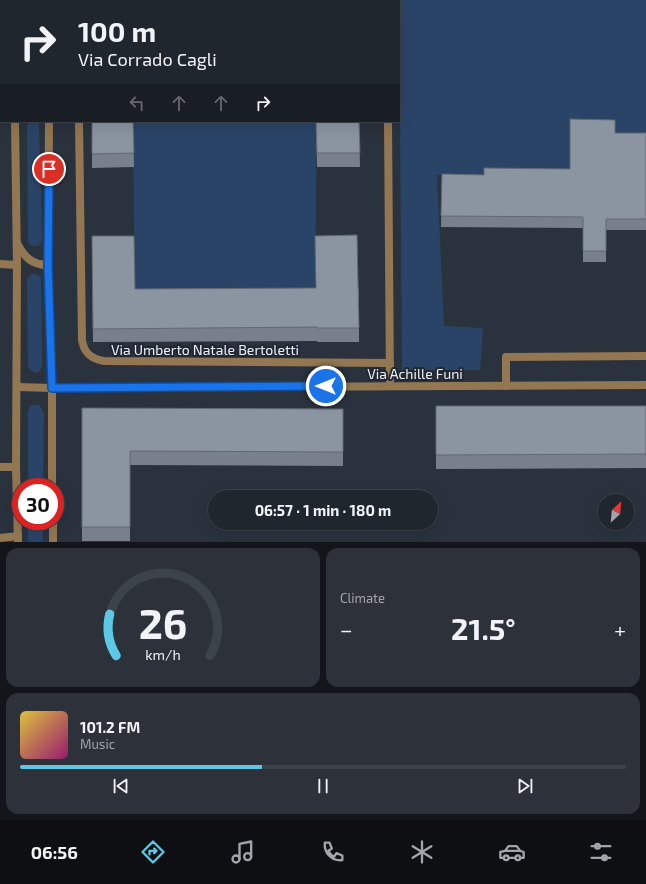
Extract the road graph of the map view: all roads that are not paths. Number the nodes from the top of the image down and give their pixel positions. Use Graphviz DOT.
graph roads {
  1 [pos="15,122"];
  2 [pos="49,122"];
  3 [pos="80,122"];
  4 [pos="388,122"];
  5 [pos="17,243"];
  6 [pos="0,264"];
  7 [pos="17,265"];
  8 [pos="48,265"];
  9 [pos="646,356"];
  10 [pos="390,363"];
  11 [pos="646,385"];
  12 [pos="390,386"];
  13 [pos="506,386"];
  14 [pos="17,387"];
  15 [pos="52,388"];
  16 [pos="0,467"];
  17 [pos="16,467"];
  18 [pos="52,478"];
  19 [pos="53,530"];
  20 [pos="0,538"];
  21 [pos="18,539"];
  22 [pos="53,542"];
  1 -- 5 [label="street"];
  2 -- 8 [label="street"];
  3 -- 10 [label="street, Via Umberto Natale Bertoletti"];
  4 -- 10 [label="street"];
  5 -- 7 [label="street"];
  5 -- 8 [label="street"];
  6 -- 7 [label="street"];
  7 -- 14 [label="street"];
  8 -- 15 [label="street"];
  9 -- 13 [label="street"];
  10 -- 12 [label="street"];
  11 -- 13 [label="street, Via Achille Funi"];
  12 -- 13 [label="street, Via Achille Funi"];
  12 -- 15 [label="street, Via Achille Funi"];
  14 -- 15 [label="street, Via Achille Funi"];
  14 -- 17 [label="street"];
  15 -- 18 [label="street"];
  16 -- 17 [label="street"];
  17 -- 21 [label="street"];
  19 -- 22 [label="street"];
  20 -- 21 [label="street"];
}
